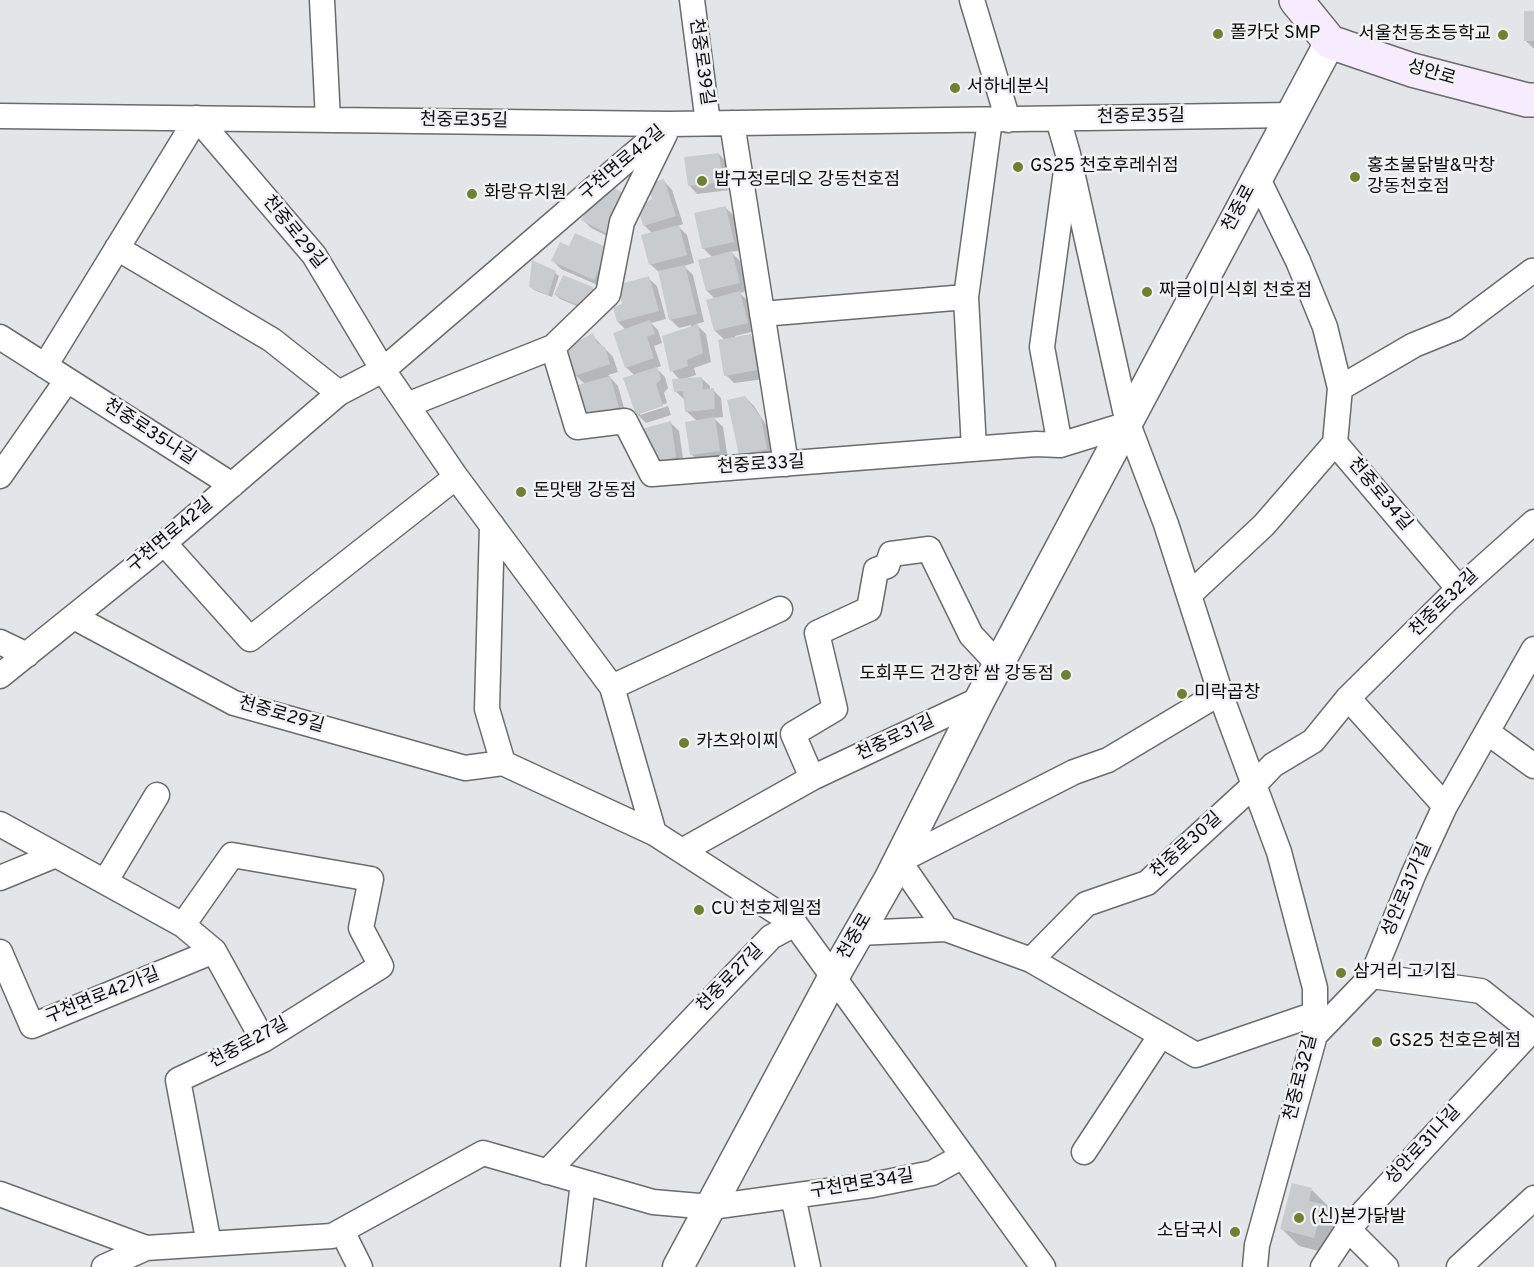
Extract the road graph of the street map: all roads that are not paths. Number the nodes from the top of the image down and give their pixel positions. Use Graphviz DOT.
graph roads {
  1 [pos="322,0"];
  2 [pos="692,0"];
  3 [pos="972,0"];
  4 [pos="1296,0"];
  5 [pos="1330,42"];
  6 [pos="1534,100"];
  7 [pos="1292,115"];
  8 [pos="0,116"];
  9 [pos="196,118"];
  10 [pos="1058,119"];
  11 [pos="328,120"];
  12 [pos="999,120"];
  13 [pos="708,123"];
  14 [pos="732,123"];
  15 [pos="669,124"];
  16 [pos="1068,154"];
  17 [pos="1257,177"];
  18 [pos="117,248"];
  19 [pos="1534,272"];
  20 [pos="966,297"];
  21 [pos="762,314"];
  22 [pos="0,337"];
  23 [pos="553,347"];
  24 [pos="45,366"];
  25 [pos="383,370"];
  26 [pos="67,380"];
  27 [pos="1340,388"];
  28 [pos="339,393"];
  29 [pos="407,405"];
  30 [pos="1128,424"];
  31 [pos="1335,442"];
  32 [pos="1060,445"];
  33 [pos="974,449"];
  34 [pos="786,464"];
  35 [pos="0,476"];
  36 [pos="456,477"];
  37 [pos="232,485"];
  38 [pos="1534,522"];
  39 [pos="492,525"];
  40 [pos="164,543"];
  41 [pos="1459,589"];
  42 [pos="1189,595"];
  43 [pos="780,609"];
  44 [pos="74,617"];
  45 [pos="0,642"];
  46 [pos="1534,649"];
  47 [pos="27,655"];
  48 [pos="999,665"];
  49 [pos="0,676"];
  50 [pos="612,687"];
  51 [pos="1220,693"];
  52 [pos="1348,698"];
  53 [pos="980,699"];
  54 [pos="1487,732"];
  55 [pos="503,763"];
  56 [pos="1534,766"];
  57 [pos="812,778"];
  58 [pos="1254,785"];
  59 [pos="157,795"];
  60 [pos="1445,806"];
  61 [pos="0,824"];
  62 [pos="654,833"];
  63 [pos="682,851"];
  64 [pos="56,855"];
  65 [pos="899,861"];
  66 [pos="0,878"];
  67 [pos="105,882"];
  68 [pos="795,924"];
  69 [pos="183,925"];
  70 [pos="946,929"];
  71 [pos="858,933"];
  72 [pos="214,951"];
  73 [pos="0,952"];
  74 [pos="1031,960"];
  75 [pos="834,976"];
  76 [pos="1372,976"];
  77 [pos="1315,1025"];
  78 [pos="1532,1030"];
  79 [pos="1161,1035"];
  80 [pos="263,1041"];
  81 [pos="1084,1152"];
  82 [pos="963,1156"];
  83 [pos="548,1172"];
  84 [pos="583,1182"];
  85 [pos="0,1194"];
  86 [pos="793,1196"];
  87 [pos="1534,1198"];
  88 [pos="711,1207"];
  89 [pos="1348,1229"];
  90 [pos="342,1231"];
  91 [pos="209,1244"];
  92 [pos="146,1248"];
  93 [pos="104,1267"];
  94 [pos="360,1267"];
  95 [pos="573,1267"];
  96 [pos="678,1267"];
  97 [pos="808,1267"];
  98 [pos="1043,1267"];
  99 [pos="1255,1267"];
  100 [pos="1323,1267"];
  101 [pos="1386,1267"];
  102 [pos="1459,1267"];
  1 -- 11 [label="street"];
  2 -- 13 [label="street, 천중로39길"];
  3 -- 12 [label="street"];
  4 -- 5 [label="main road"];
  5 -- 6 [label="main road, 성안로"];
  5 -- 7 [label="street, 천중로"];
  7 -- 10 [label="street, 천중로35길"];
  7 -- 17 [label="street, 천중로"];
  8 -- 9 [label="street, 천중로35길"];
  9 -- 11 [label="street, 천중로35길"];
  9 -- 18 [label="street"];
  9 -- 25 [label="street, 천중로29길"];
  10 -- 12 [label="street, 천중로35길"];
  10 -- 16 [label="street"];
  11 -- 15 [label="street, 천중로35길"];
  12 -- 14 [label="street, 천중로35길"];
  12 -- 20 [label="street"];
  13 -- 14 [label="street, 천중로35길"];
  13 -- 15 [label="street, 천중로35길"];
  14 -- 21 [label="street"];
  15 -- 23 [label="street, 구천면로42길"];
  15 -- 25 [label="street, 구천면로42길"];
  16 -- 30 [label="street"];
  16 -- 32 [label="street"];
  17 -- 27 [label="street, 천중로34길"];
  17 -- 30 [label="street, 천중로"];
  18 -- 24 [label="street"];
  18 -- 28 [label="street"];
  19 -- 27 [label="street"];
  20 -- 21 [label="street"];
  20 -- 33 [label="street"];
  21 -- 34 [label="street"];
  22 -- 24 [label="street, 천중로35나길"];
  23 -- 29 [label="street, 구천면로42길"];
  23 -- 34 [label="street, 천중로33길"];
  24 -- 26 [label="street, 천중로35나길"];
  25 -- 28 [label="street, 구천면로42길"];
  25 -- 29 [label="street, 천중로29길"];
  26 -- 35 [label="street"];
  26 -- 37 [label="street, 천중로35나길"];
  27 -- 31 [label="street, 천중로34길"];
  28 -- 37 [label="street, 구천면로42길"];
  29 -- 36 [label="street, 천중로29길"];
  30 -- 32 [label="street, 천중로33길"];
  30 -- 42 [label="street, 천중로32길"];
  30 -- 48 [label="street, 천중로"];
  31 -- 41 [label="street, 천중로34길"];
  31 -- 42 [label="street"];
  32 -- 33 [label="street, 천중로33길"];
  33 -- 34 [label="street, 천중로33길"];
  36 -- 39 [label="street, 천중로29길"];
  36 -- 40 [label="street"];
  37 -- 40 [label="street, 구천면로42길"];
  38 -- 41 [label="street, 천중로32길"];
  39 -- 50 [label="street, 천중로29길"];
  39 -- 55 [label="street"];
  40 -- 44 [label="street, 구천면로42길"];
  41 -- 52 [label="street, 천중로32길"];
  42 -- 51 [label="street, 천중로32길"];
  43 -- 50 [label="street"];
  44 -- 47 [label="street, 구천면로42길"];
  44 -- 55 [label="street, 천중로29길"];
  45 -- 47 [label="street"];
  46 -- 54 [label="street, 성안로31가길"];
  47 -- 49 [label="street, 구천면로42길"];
  48 -- 53 [label="street, 천중로"];
  48 -- 57 [label="street"];
  50 -- 62 [label="street, 천중로29길"];
  51 -- 58 [label="street, 천중로32길"];
  51 -- 65 [label="street"];
  52 -- 58 [label="street, 천중로32길"];
  52 -- 60 [label="street"];
  53 -- 57 [label="street, 천중로31길"];
  53 -- 65 [label="street, 천중로"];
  54 -- 56 [label="street"];
  54 -- 60 [label="street, 성안로31가길"];
  55 -- 62 [label="street"];
  57 -- 63 [label="street, 천중로31길"];
  58 -- 74 [label="street, 천중로30길"];
  58 -- 77 [label="street, 천중로32길"];
  59 -- 67 [label="street"];
  60 -- 76 [label="street, 성안로31가길"];
  61 -- 64 [label="street"];
  62 -- 63 [label="street"];
  63 -- 68 [label="street"];
  64 -- 66 [label="street"];
  64 -- 67 [label="street"];
  65 -- 70 [label="street"];
  65 -- 71 [label="street, 천중로"];
  67 -- 69 [label="street"];
  68 -- 75 [label="street"];
  68 -- 83 [label="street, 천중로27길"];
  69 -- 72 [label="street"];
  69 -- 80 [label="street, 천중로27길"];
  70 -- 71 [label="street"];
  70 -- 74 [label="street"];
  71 -- 75 [label="street, 천중로"];
  72 -- 73 [label="street, 구천면로42가길"];
  72 -- 80 [label="street"];
  74 -- 79 [label="street"];
  75 -- 82 [label="street"];
  75 -- 88 [label="street, 천중로"];
  76 -- 77 [label="street, 성안로31가길"];
  76 -- 78 [label="street, 성안로31나길"];
  77 -- 79 [label="street"];
  77 -- 99 [label="street, 천중로32길"];
  78 -- 89 [label="street, 성안로31나길"];
  79 -- 81 [label="street"];
  80 -- 91 [label="street, 천중로27길"];
  82 -- 86 [label="street, 구천면로34길"];
  82 -- 98 [label="street"];
  83 -- 84 [label="street"];
  83 -- 90 [label="street"];
  84 -- 88 [label="street"];
  84 -- 95 [label="street"];
  85 -- 92 [label="street"];
  86 -- 88 [label="street"];
  86 -- 97 [label="street, 구천면로34길"];
  87 -- 102 [label="street"];
  88 -- 96 [label="street, 천중로"];
  89 -- 100 [label="street, 성안로31나길"];
  89 -- 101 [label="street"];
  90 -- 91 [label="street"];
  90 -- 94 [label="street"];
  91 -- 92 [label="street"];
  92 -- 93 [label="street"];
}
